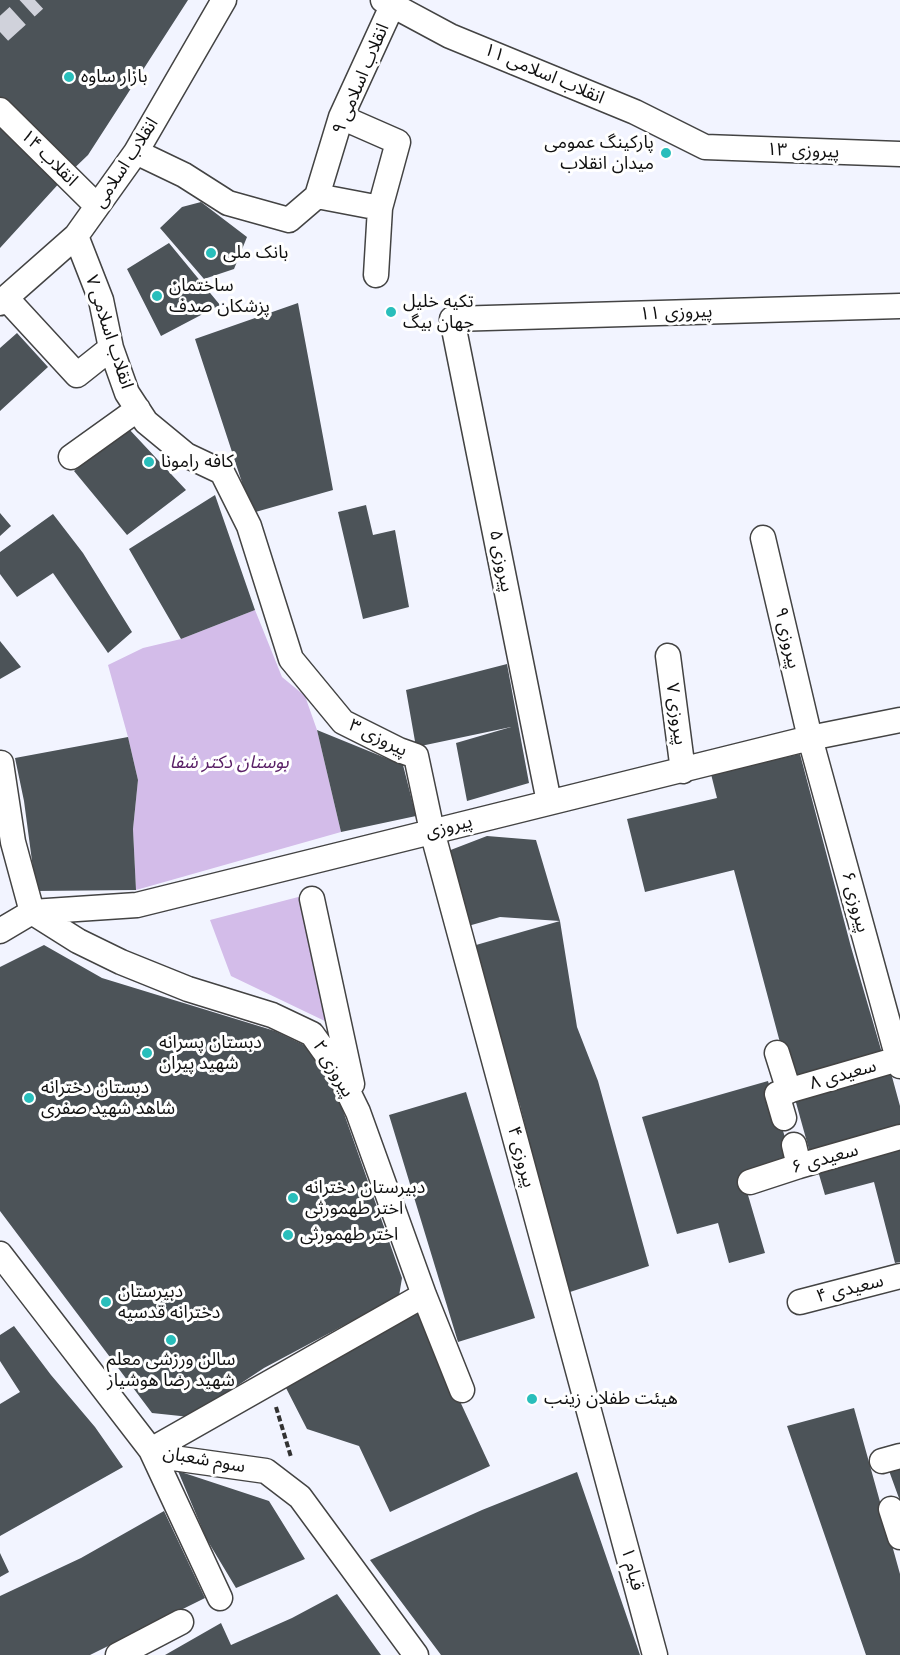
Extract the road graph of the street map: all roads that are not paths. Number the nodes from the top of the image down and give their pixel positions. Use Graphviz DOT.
graph roads {
  1 [pos="224,0"];
  2 [pos="388,3"];
  3 [pos="0,110"];
  4 [pos="341,117"];
  5 [pos="705,147"];
  6 [pos="136,152"];
  7 [pos="900,154"];
  8 [pos="317,196"];
  9 [pos="97,206"];
  10 [pos="380,207"];
  11 [pos="76,236"];
  12 [pos="376,275"];
  13 [pos="3,300"];
  14 [pos="900,306"];
  15 [pos="453,319"];
  16 [pos="111,348"];
  17 [pos="138,410"];
  18 [pos="71,457"];
  19 [pos="763,538"];
  20 [pos="668,656"];
  21 [pos="291,659"];
  22 [pos="900,720"];
  23 [pos="810,738"];
  24 [pos="1,763"];
  25 [pos="683,771"];
  26 [pos="549,802"];
  27 [pos="432,831"];
  28 [pos="312,899"];
  29 [pos="32,912"];
  30 [pos="0,931"];
  31 [pos="777,1053"];
  32 [pos="899,1063"];
  33 [pos="789,1091"];
  34 [pos="358,1112"];
  35 [pos="784,1118"];
  36 [pos="900,1137"];
  37 [pos="750,1182"];
  38 [pos="0,1254"];
  39 [pos="900,1276"];
  40 [pos="424,1295"];
  41 [pos="800,1302"];
  42 [pos="462,1390"];
  43 [pos="151,1450"];
  44 [pos="610,1483"];
  45 [pos="891,1509"];
  46 [pos="900,1537"];
  47 [pos="220,1598"];
  48 [pos="181,1622"];
  49 [pos="118,1655"];
  50 [pos="416,1655"];
  51 [pos="655,1655"];
  1 -- 6 [label="street, انقلاب اسلامی"];
  2 -- 4 [label="street, انقلاب اسلامی ۹"];
  2 -- 5 [label="street, انقلاب اسلامی ۱۱"];
  3 -- 9 [label="street, انقلاب ۱۴"];
  4 -- 8 [label="street, انقلاب اسلامی ۹"];
  4 -- 10 [label="street"];
  5 -- 7 [label="street, پیروزی ۱۳"];
  6 -- 8 [label="street"];
  6 -- 9 [label="street, انقلاب اسلامی"];
  8 -- 10 [label="street"];
  9 -- 11 [label="street, انقلاب اسلامی"];
  10 -- 12 [label="street"];
  11 -- 13 [label="street, انقلاب اسلامی"];
  11 -- 16 [label="street, انقلاب اسلامی ۷"];
  13 -- 16 [label="street"];
  14 -- 15 [label="street, پیروزی ۱۱"];
  15 -- 26 [label="street, پیروزی ۵"];
  16 -- 17 [label="street, انقلاب اسلامی ۷"];
  17 -- 18 [label="street"];
  17 -- 21 [label="street, انقلاب اسلامی ۷"];
  19 -- 23 [label="street, پیروزی ۹"];
  20 -- 25 [label="street, پیروزی ۷"];
  21 -- 27 [label="street, پیروزی ۳"];
  22 -- 23 [label="street, پیروزی"];
  23 -- 25 [label="street, پیروزی"];
  23 -- 32 [label="street, پیروزی ۶"];
  24 -- 29 [label="street"];
  25 -- 26 [label="street, پیروزی"];
  26 -- 27 [label="street, پیروزی"];
  27 -- 29 [label="street, پیروزی"];
  27 -- 44 [label="street, پیروزی ۴"];
  28 -- 34 [label="street"];
  29 -- 30 [label="street, پیروزی"];
  29 -- 34 [label="street, پیروزی ۲"];
  31 -- 33 [label="street, سعیدی ۸"];
  32 -- 33 [label="street, سعیدی ۸"];
  33 -- 35 [label="street, سعیدی ۸"];
  34 -- 40 [label="street, پیروزی ۲"];
  36 -- 37 [label="street, سعیدی ۶"];
  38 -- 43 [label="street, سوم شعبان"];
  39 -- 41 [label="street, سعیدی ۴"];
  40 -- 42 [label="street, پیروزی ۲"];
  40 -- 43 [label="street"];
  43 -- 47 [label="street"];
  43 -- 50 [label="street, سوم شعبان"];
  44 -- 51 [label="street, قیام ۱"];
  45 -- 46 [label="street"];
  48 -- 49 [label="street"];
}
